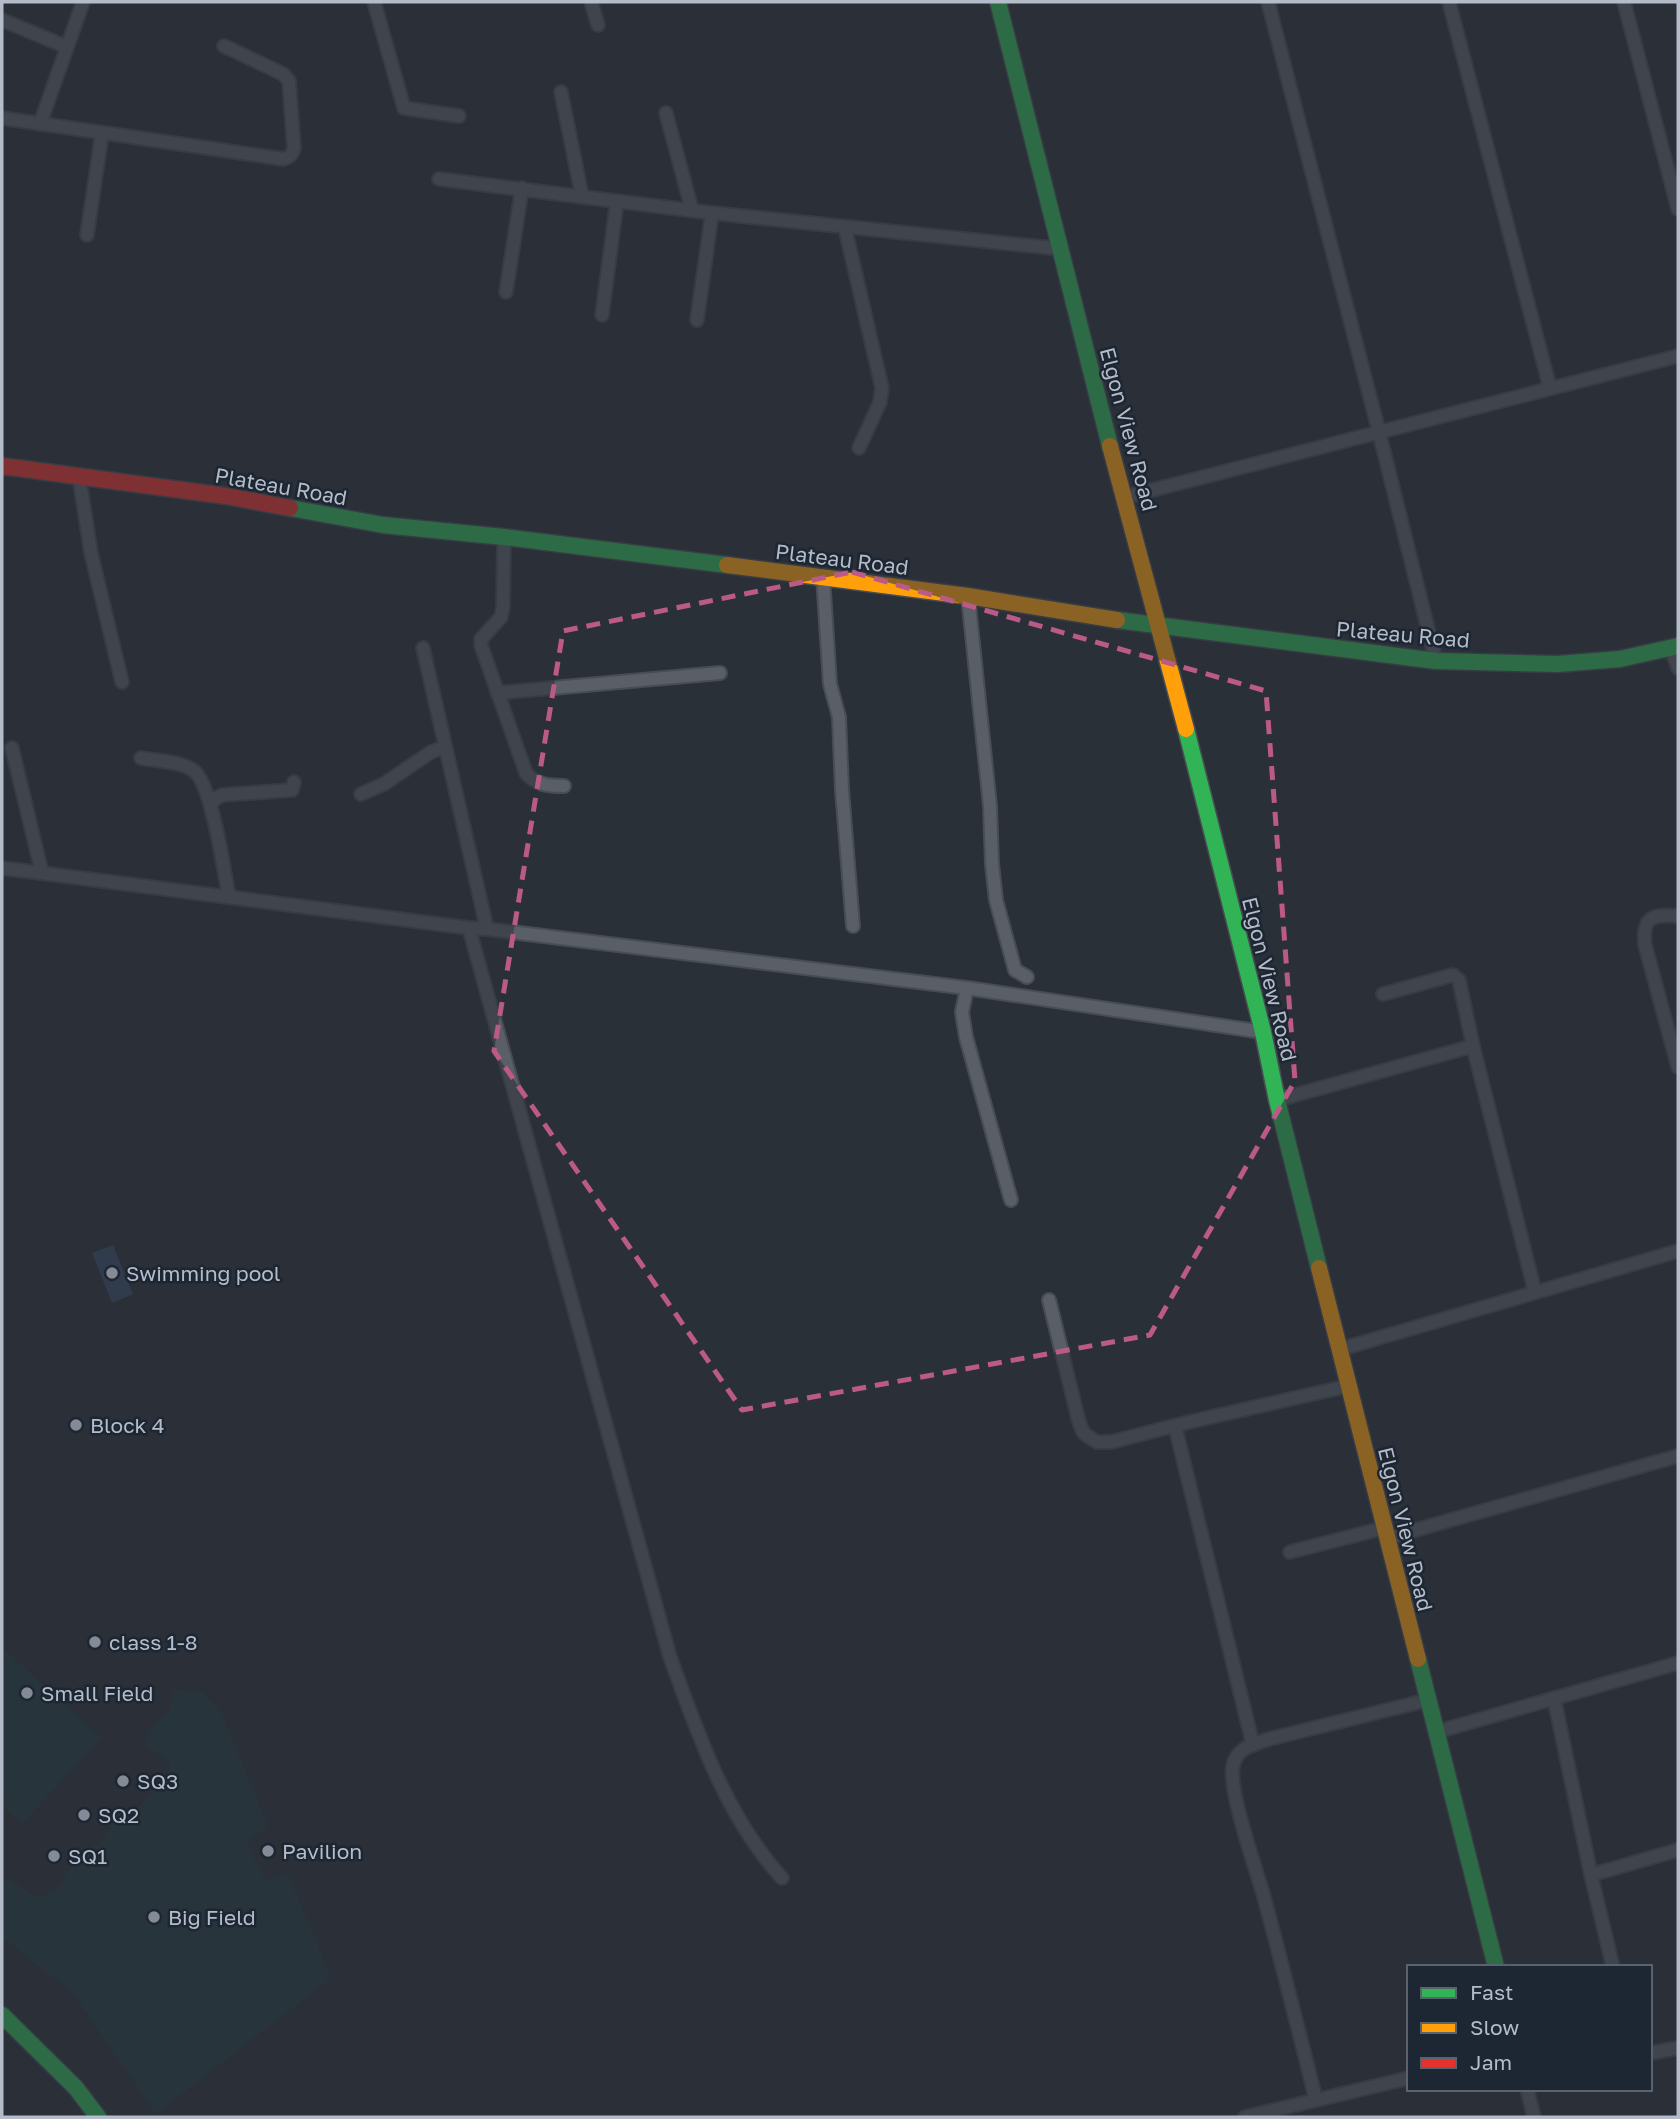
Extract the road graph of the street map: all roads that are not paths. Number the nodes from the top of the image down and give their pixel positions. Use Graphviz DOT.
graph roads {
  1 [pos="83,2"];
  2 [pos="374,2"];
  3 [pos="591,2"];
  4 [pos="998,2"];
  5 [pos="1268,2"];
  6 [pos="1449,2"];
  7 [pos="1624,2"];
  8 [pos="2,20"];
  9 [pos="598,25"];
  10 [pos="224,46"];
  11 [pos="67,47"];
  12 [pos="561,92"];
  13 [pos="666,113"];
  14 [pos="459,116"];
  15 [pos="2,118"];
  16 [pos="40,124"];
  17 [pos="102,133"];
  18 [pos="439,179"];
  19 [pos="522,188"];
  20 [pos="582,196"];
  21 [pos="617,201"];
  22 [pos="1678,209"];
  23 [pos="692,210"];
  24 [pos="712,213"];
  25 [pos="845,228"];
  26 [pos="87,235"];
  27 [pos="1062,250"];
  28 [pos="506,292"];
  29 [pos="602,315"];
  30 [pos="697,320"];
  31 [pos="1678,356"];
  32 [pos="1550,388"];
  33 [pos="1379,432"];
  34 [pos="859,448"];
  35 [pos="2,466"];
  36 [pos="79,476"];
  37 [pos="1125,498"];
  38 [pos="504,537"];
  39 [pos="822,577"];
  40 [pos="968,596"];
  41 [pos="1160,628"];
  42 [pos="1675,647"];
  43 [pos="423,648"];
  44 [pos="1436,661"];
  45 [pos="1678,668"];
  46 [pos="720,673"];
  47 [pos="122,682"];
  48 [pos="497,693"];
  49 [pos="445,747"];
  50 [pos="12,748"];
  51 [pos="141,758"];
  52 [pos="295,782"];
  53 [pos="564,786"];
  54 [pos="361,794"];
  55 [pos="211,804"];
  56 [pos="2,868"];
  57 [pos="42,873"];
  58 [pos="229,897"];
  59 [pos="1678,916"];
  60 [pos="853,926"];
  61 [pos="469,928"];
  62 [pos="487,929"];
  63 [pos="1027,977"];
  64 [pos="967,989"];
  65 [pos="1383,994"];
  66 [pos="1263,1032"];
  67 [pos="1473,1046"];
  68 [pos="1678,1067"];
  69 [pos="1277,1100"];
  70 [pos="1010,1200"];
  71 [pos="1678,1251"];
  72 [pos="1535,1292"];
  73 [pos="1049,1300"];
  74 [pos="1341,1349"];
  75 [pos="1348,1385"];
  76 [pos="1175,1426"];
  77 [pos="1678,1456"];
  78 [pos="1386,1533"];
  79 [pos="1290,1552"];
  80 [pos="1678,1663"];
  81 [pos="1554,1698"];
  82 [pos="1428,1700"];
  83 [pos="1436,1732"];
  84 [pos="1253,1745"];
  85 [pos="1678,1850"];
  86 [pos="1591,1875"];
  87 [pos="782,1878"];
  88 [pos="1495,1965"];
  89 [pos="1613,1965"];
  90 [pos="2,2015"];
  91 [pos="1678,2048"];
  92 [pos="1652,2053"];
  93 [pos="1407,2078"];
  94 [pos="1528,2091"];
  95 [pos="1316,2100"];
  96 [pos="98,2117"];
  97 [pos="1245,2117"];
  98 [pos="1534,2117"];
  1 -- 11 [label="street"];
  2 -- 14 [label="street"];
  3 -- 9 [label="street"];
  4 -- 27 [label="main road, Elgon View Road"];
  5 -- 33 [label="street"];
  6 -- 32 [label="street"];
  7 -- 22 [label="street"];
  8 -- 11 [label="street"];
  10 -- 17 [label="street"];
  11 -- 16 [label="street"];
  12 -- 20 [label="street"];
  13 -- 23 [label="street"];
  15 -- 16 [label="street"];
  16 -- 17 [label="street"];
  17 -- 26 [label="street"];
  18 -- 19 [label="street"];
  19 -- 20 [label="street"];
  19 -- 28 [label="street"];
  20 -- 21 [label="street"];
  21 -- 23 [label="street"];
  21 -- 29 [label="street"];
  23 -- 24 [label="street"];
  24 -- 25 [label="street"];
  24 -- 30 [label="street"];
  25 -- 27 [label="street"];
  25 -- 34 [label="street"];
  27 -- 37 [label="main road, Elgon View Road"];
  31 -- 32 [label="street"];
  32 -- 33 [label="street"];
  33 -- 37 [label="street"];
  33 -- 44 [label="street"];
  35 -- 36 [label="main road, Plateau Road"];
  36 -- 38 [label="main road, Plateau Road"];
  36 -- 47 [label="street"];
  37 -- 41 [label="main road, Elgon View Road"];
  38 -- 39 [label="main road, Plateau Road"];
  38 -- 48 [label="street"];
  39 -- 40 [label="main road, Plateau Road"];
  39 -- 60 [label="street"];
  40 -- 41 [label="main road, Plateau Road"];
  40 -- 63 [label="street"];
  41 -- 44 [label="main road, Plateau Road"];
  41 -- 66 [label="main road, Elgon View Road"];
  42 -- 44 [label="main road, Plateau Road"];
  42 -- 45 [label="street"];
  43 -- 49 [label="street"];
  46 -- 48 [label="street"];
  48 -- 53 [label="street"];
  49 -- 54 [label="street"];
  49 -- 62 [label="street"];
  50 -- 57 [label="street"];
  51 -- 55 [label="street"];
  52 -- 55 [label="street"];
  55 -- 58 [label="street"];
  56 -- 57 [label="street"];
  57 -- 58 [label="street"];
  58 -- 61 [label="street"];
  59 -- 68 [label="street"];
  61 -- 62 [label="street"];
  61 -- 87 [label="street"];
  62 -- 64 [label="street"];
  64 -- 66 [label="street"];
  64 -- 70 [label="street"];
  65 -- 67 [label="street"];
  66 -- 69 [label="main road, Elgon View Road"];
  67 -- 69 [label="street"];
  67 -- 72 [label="street"];
  69 -- 74 [label="main road, Elgon View Road"];
  71 -- 72 [label="street"];
  72 -- 74 [label="street"];
  73 -- 76 [label="street"];
  74 -- 75 [label="main road, Elgon View Road"];
  75 -- 76 [label="street"];
  75 -- 78 [label="main road, Elgon View Road"];
  76 -- 84 [label="street"];
  77 -- 78 [label="street"];
  78 -- 79 [label="street"];
  78 -- 82 [label="main road, Elgon View Road"];
  80 -- 81 [label="street"];
  81 -- 83 [label="street"];
  81 -- 86 [label="street"];
  82 -- 83 [label="main road, Elgon View Road"];
  82 -- 84 [label="street"];
  83 -- 88 [label="main road, Elgon View Road"];
  84 -- 95 [label="street"];
  85 -- 86 [label="street"];
  86 -- 89 [label="street"];
  90 -- 96 [label="main road"];
  91 -- 92 [label="street"];
  93 -- 95 [label="street"];
  94 -- 98 [label="street"];
  95 -- 97 [label="street"];
}
